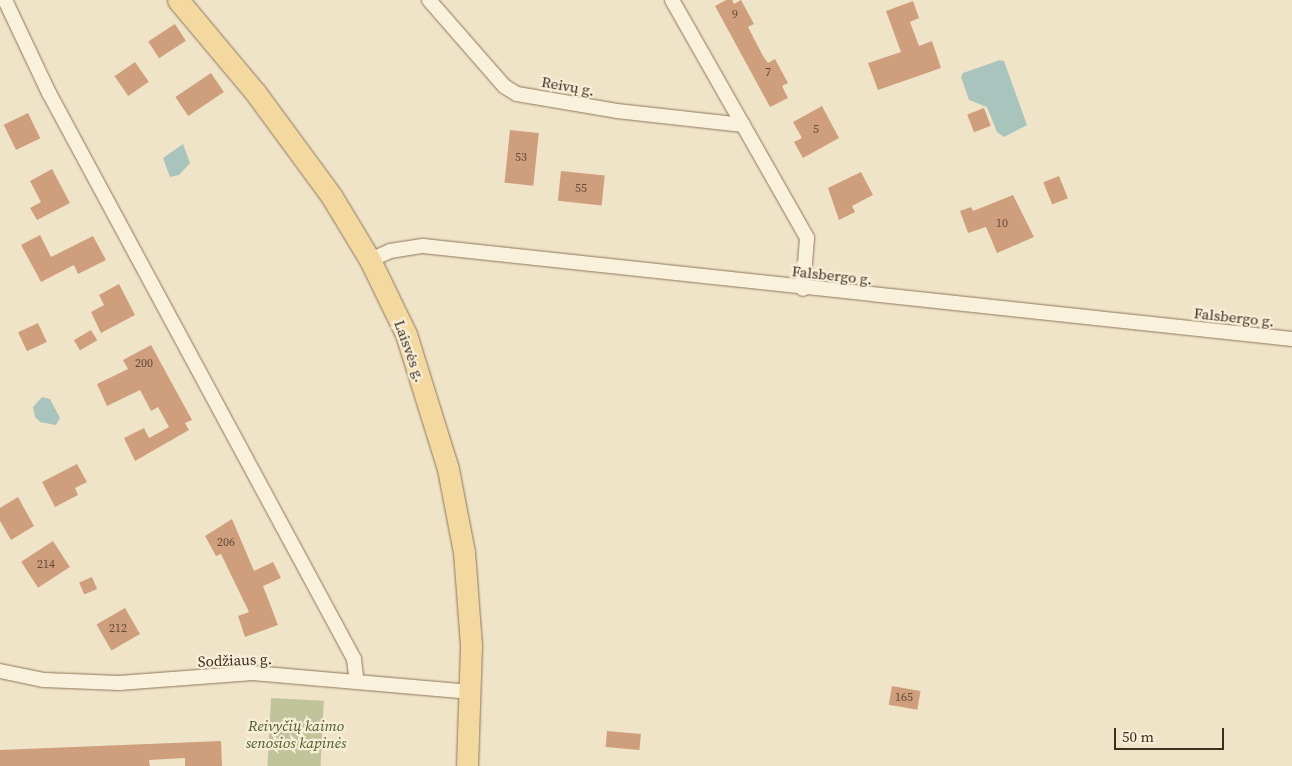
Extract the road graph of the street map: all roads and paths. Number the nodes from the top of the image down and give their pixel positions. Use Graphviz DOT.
graph roads {
  1 [pos="5,0"];
  2 [pos="178,0"];
  3 [pos="429,0"];
  4 [pos="672,0"];
  5 [pos="743,125"];
  6 [pos="370,260"];
  7 [pos="803,289"];
  8 [pos="1292,339"];
  9 [pos="0,671"];
  10 [pos="357,682"];
  11 [pos="471,692"];
  12 [pos="467,766"];
  1 -- 10 [label="street"];
  2 -- 6 [label="main road, Laisvės g."];
  3 -- 5 [label="street, Reivų g."];
  4 -- 5 [label="street"];
  5 -- 7 [label="street"];
  6 -- 7 [label="street, Falsbergo g."];
  6 -- 11 [label="main road, Laisvės g."];
  7 -- 8 [label="street, Falsbergo g."];
  9 -- 10 [label="street, Sodžiaus g."];
  10 -- 11 [label="street, Sodžiaus g."];
  11 -- 12 [label="main road, Laisvės g."];
}
